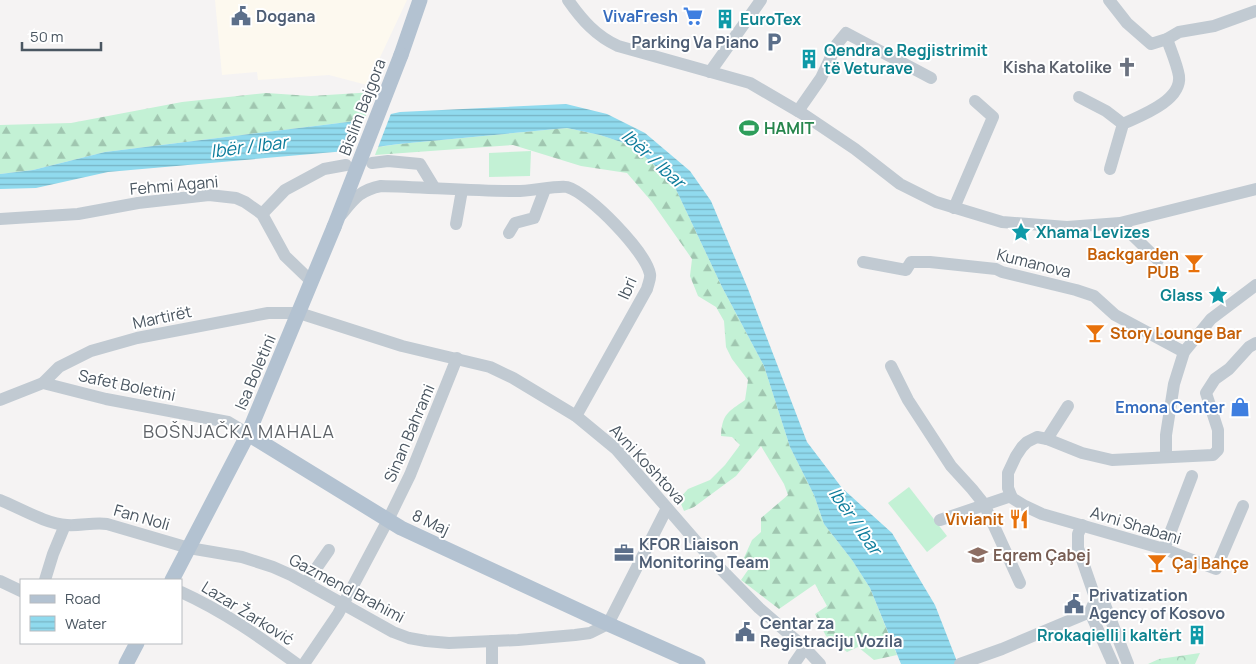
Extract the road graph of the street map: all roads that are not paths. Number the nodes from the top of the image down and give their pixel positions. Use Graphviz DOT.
graph roads {
  1 [pos="420,0"];
  2 [pos="568,0"];
  3 [pos="761,0"];
  4 [pos="1109,0"];
  5 [pos="1255,13"];
  6 [pos="1167,39"];
  7 [pos="710,72"];
  8 [pos="931,78"];
  9 [pos="1079,97"];
  10 [pos="975,101"];
  11 [pos="798,111"];
  12 [pos="1123,124"];
  13 [pos="372,163"];
  14 [pos="346,165"];
  15 [pos="1110,169"];
  16 [pos="434,188"];
  17 [pos="545,189"];
  18 [pos="1256,189"];
  19 [pos="462,190"];
  20 [pos="954,208"];
  21 [pos="262,214"];
  22 [pos="0,219"];
  23 [pos="1120,223"];
  24 [pos="456,224"];
  25 [pos="334,227"];
  26 [pos="509,233"];
  27 [pos="1158,260"];
  28 [pos="863,262"];
  29 [pos="311,282"];
  30 [pos="1256,285"];
  31 [pos="299,313"];
  32 [pos="1253,345"];
  33 [pos="1184,352"];
  34 [pos="458,358"];
  35 [pos="891,366"];
  36 [pos="43,384"];
  37 [pos="0,400"];
  38 [pos="1068,406"];
  39 [pos="576,416"];
  40 [pos="248,434"];
  41 [pos="1047,439"];
  42 [pos="1166,456"];
  43 [pos="1192,476"];
  44 [pos="1011,496"];
  45 [pos="0,500"];
  46 [pos="984,504"];
  47 [pos="1243,506"];
  48 [pos="667,508"];
  49 [pos="388,520"];
  50 [pos="940,520"];
  51 [pos="65,525"];
  52 [pos="1082,525"];
  53 [pos="190,548"];
  54 [pos="1164,549"];
  55 [pos="329,550"];
  56 [pos="45,579"];
  57 [pos="173,579"];
  58 [pos="0,581"];
  59 [pos="306,583"];
  60 [pos="1020,583"];
  61 [pos="20,591"];
  62 [pos="182,592"];
  63 [pos="343,604"];
  64 [pos="1094,607"];
  65 [pos="608,624"];
  66 [pos="492,641"];
  67 [pos="136,644"];
  68 [pos="805,648"];
  69 [pos="126,664"];
  70 [pos="297,664"];
  71 [pos="304,664"];
  72 [pos="492,664"];
  73 [pos="698,664"];
  74 [pos="794,664"];
  75 [pos="820,664"];
  76 [pos="960,664"];
  77 [pos="1113,664"];
  78 [pos="1128,664"];
  1 -- 25 [label="main road, Bislim Bajgora, bridge"];
  2 -- 7 [label="street"];
  3 -- 7 [label="street"];
  4 -- 6 [label="street"];
  5 -- 6 [label="street"];
  6 -- 12 [label="street"];
  7 -- 11 [label="street"];
  8 -- 11 [label="street"];
  9 -- 12 [label="street"];
  10 -- 20 [label="street"];
  11 -- 20 [label="street"];
  12 -- 15 [label="street"];
  13 -- 16 [label="street"];
  14 -- 21 [label="street"];
  16 -- 19 [label="street, Ibri"];
  16 -- 25 [label="street, Ibri"];
  17 -- 19 [label="street, Ibri"];
  17 -- 26 [label="street"];
  17 -- 39 [label="street, Ibri"];
  18 -- 23 [label="street"];
  19 -- 24 [label="street"];
  20 -- 23 [label="street"];
  21 -- 22 [label="street, Fehmi Agani"];
  21 -- 29 [label="street, Fehmi Agani"];
  23 -- 27 [label="street"];
  25 -- 29 [label="main road, Isa Boletini"];
  28 -- 33 [label="street, Kumanova"];
  29 -- 31 [label="main road, Isa Boletini"];
  30 -- 33 [label="street"];
  31 -- 34 [label="street, Avni Koshtova"];
  31 -- 36 [label="street, Martirët"];
  31 -- 40 [label="main road, Isa Boletini"];
  32 -- 42 [label="street"];
  33 -- 42 [label="street"];
  34 -- 39 [label="street, Avni Koshtova"];
  34 -- 49 [label="street, Sinan Bahrami"];
  35 -- 46 [label="street"];
  36 -- 37 [label="street"];
  36 -- 40 [label="street, Safet Boletini"];
  38 -- 41 [label="street"];
  39 -- 48 [label="street, Avni Koshtova"];
  40 -- 49 [label="main road, 8 Maj"];
  40 -- 53 [label="main road, Isa Boletini"];
  41 -- 42 [label="street"];
  41 -- 44 [label="street"];
  43 -- 54 [label="street"];
  44 -- 46 [label="street"];
  44 -- 52 [label="street, Avni Shabani"];
  45 -- 51 [label="street, Fan Noli"];
  46 -- 50 [label="street"];
  46 -- 60 [label="street"];
  47 -- 54 [label="street, Avni Shabani"];
  48 -- 65 [label="street"];
  48 -- 68 [label="street, Avni Koshtova"];
  49 -- 63 [label="street, Sinan Bahrami"];
  49 -- 65 [label="main road, 8 Maj"];
  51 -- 53 [label="street, Fan Noli"];
  51 -- 56 [label="street"];
  52 -- 54 [label="street, Avni Shabani"];
  52 -- 64 [label="street"];
  53 -- 57 [label="main road, Isa Boletini"];
  53 -- 59 [label="street, Gazmend Brahimi"];
  55 -- 59 [label="street"];
  58 -- 61 [label="street"];
  59 -- 63 [label="street, Gazmend Brahimi"];
  62 -- 70 [label="street, Lazar Žarković"];
  63 -- 66 [label="street, Gazmend Brahimi"];
  63 -- 71 [label="street, Sinan Bahrami"];
  64 -- 76 [label="street"];
  64 -- 77 [label="street"];
  64 -- 78 [label="street"];
  65 -- 66 [label="street, Gazmend Brahimi"];
  65 -- 73 [label="main road, 8 Maj"];
  66 -- 72 [label="street"];
  67 -- 69 [label="main road"];
  68 -- 74 [label="street"];
  68 -- 75 [label="street, Avni Koshtova"];
}
